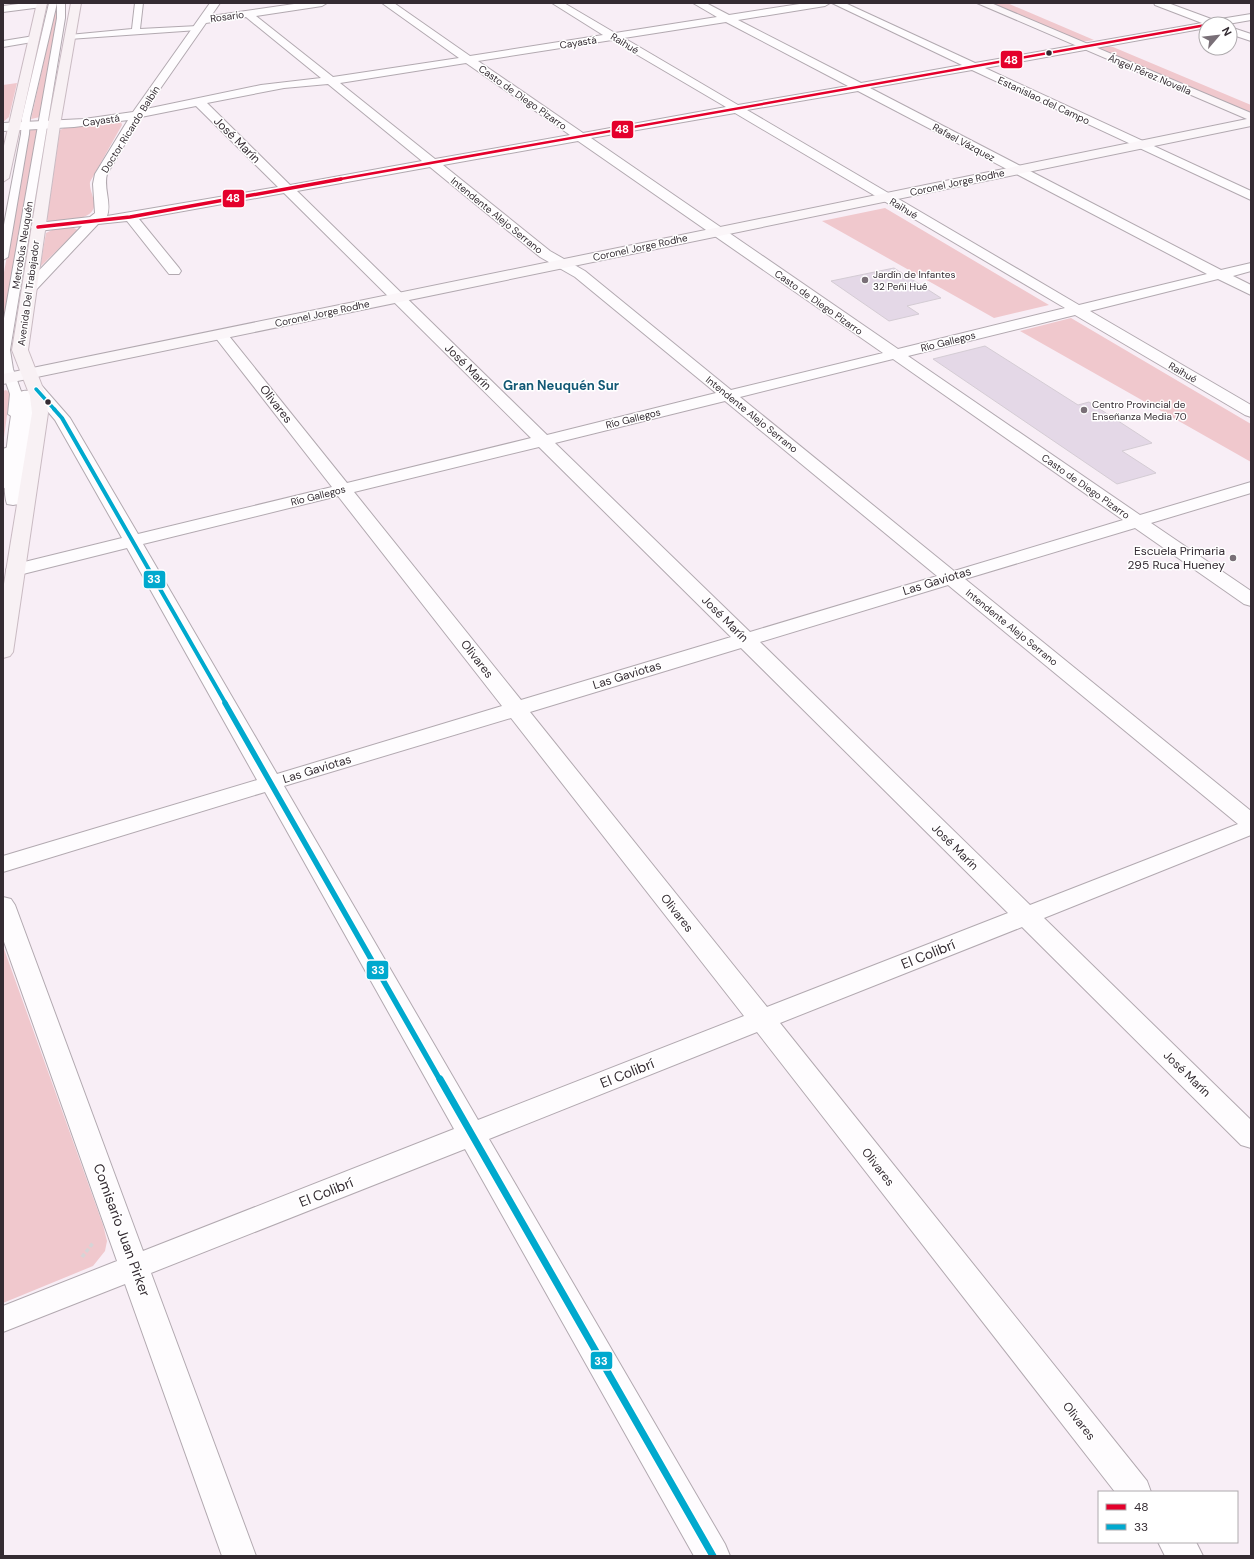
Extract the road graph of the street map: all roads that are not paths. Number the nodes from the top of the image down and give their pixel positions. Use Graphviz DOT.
graph roads {
  1 [pos="46,3"];
  2 [pos="61,3"];
  3 [pos="76,3"];
  4 [pos="139,3"];
  5 [pos="215,3"];
  6 [pos="322,3"];
  7 [pos="388,3"];
  8 [pos="556,3"];
  9 [pos="698,3"];
  10 [pos="825,3"];
  11 [pos="837,3"];
  12 [pos="982,3"];
  13 [pos="1159,3"];
  14 [pos="3,9"];
  15 [pos="247,13"];
  16 [pos="1251,17"];
  17 [pos="727,18"];
  18 [pos="1198,18"];
  19 [pos="1238,19"];
  20 [pos="201,24"];
  21 [pos="1198,26"];
  22 [pos="136,31"];
  23 [pos="1238,33"];
  24 [pos="613,36"];
  25 [pos="1092,36"];
  26 [pos="69,37"];
  27 [pos="1251,38"];
  28 [pos="34,39"];
  29 [pos="1107,42"];
  30 [pos="3,44"];
  31 [pos="1084,46"];
  32 [pos="1128,51"];
  33 [pos="469,59"];
  34 [pos="973,66"];
  35 [pos="331,81"];
  36 [pos="858,87"];
  37 [pos="198,102"];
  38 [pos="736,109"];
  39 [pos="137,114"];
  40 [pos="1251,117"];
  41 [pos="1251,122"];
  42 [pos="48,125"];
  43 [pos="15,126"];
  44 [pos="581,137"];
  45 [pos="1140,145"];
  46 [pos="432,163"];
  47 [pos="1018,170"];
  48 [pos="3,178"];
  49 [pos="287,189"];
  50 [pos="1251,196"];
  51 [pos="885,197"];
  52 [pos="130,217"];
  53 [pos="96,221"];
  54 [pos="38,227"];
  55 [pos="718,231"];
  56 [pos="3,257"];
  57 [pos="562,263"];
  58 [pos="1251,267"];
  59 [pos="174,271"];
  60 [pos="1220,275"];
  61 [pos="28,289"];
  62 [pos="1251,291"];
  63 [pos="397,297"];
  64 [pos="1077,310"];
  65 [pos="220,334"];
  66 [pos="895,354"];
  67 [pos="6,377"];
  68 [pos="29,386"];
  69 [pos="728,395"];
  70 [pos="1251,412"];
  71 [pos="543,441"];
  72 [pos="3,485"];
  73 [pos="1251,487"];
  74 [pos="28,490"];
  75 [pos="343,490"];
  76 [pos="3,509"];
  77 [pos="1137,521"];
  78 [pos="131,541"];
  79 [pos="15,570"];
  80 [pos="951,577"];
  81 [pos="1251,600"];
  82 [pos="745,640"];
  83 [pos="3,652"];
  84 [pos="516,709"];
  85 [pos="270,783"];
  86 [pos="1251,823"];
  87 [pos="1251,826"];
  88 [pos="3,864"];
  89 [pos="3,905"];
  90 [pos="1025,915"];
  91 [pos="762,1020"];
  92 [pos="1246,1125"];
  93 [pos="471,1134"];
  94 [pos="135,1267"];
  95 [pos="3,1319"];
  96 [pos="1134,1491"];
  97 [pos="1176,1543"];
  98 [pos="239,1556"];
  99 [pos="713,1556"];
  100 [pos="1186,1556"];
  1 -- 14 [label="street"];
  1 -- 28 [label="main road"];
  1 -- 43 [label="lane, Metrobús Neuquén"];
  2 -- 42 [label="lane, Metrobús Neuquén"];
  3 -- 26 [label="main road, Avenida Del Trabajador"];
  4 -- 22 [label="lane"];
  5 -- 20 [label="street, Doctor Ricardo Balbín"];
  6 -- 15 [label="street, Rosario"];
  7 -- 33 [label="street, Casto de Diego Pizarro"];
  8 -- 24 [label="street, Raihué"];
  9 -- 17 [label="street, Rafael Vázquez"];
  10 -- 17 [label="street, Cayastá"];
  11 -- 34 [label="street, Estanislao del Campo"];
  12 -- 31 [label="main road, Ángel Pérez Novella"];
  13 -- 18 [label="street"];
  15 -- 20 [label="street, Rosario"];
  15 -- 35 [label="street, Intendente Alejo Serrano"];
  16 -- 19 [label="street"];
  17 -- 24 [label="street, Cayastá"];
  17 -- 36 [label="street, Rafael Vázquez"];
  20 -- 22 [label="lane"];
  20 -- 39 [label="street, Doctor Ricardo Balbín"];
  21 -- 29 [label="street"];
  22 -- 26 [label="lane"];
  23 -- 27 [label="street"];
  24 -- 33 [label="street, Cayastá"];
  24 -- 38 [label="street, Raihué"];
  25 -- 29 [label="main road, Ángel Pérez Novella"];
  26 -- 42 [label="main road, Avenida Del Trabajador"];
  28 -- 30 [label="street"];
  28 -- 43 [label="main road"];
  29 -- 31 [label="street"];
  29 -- 32 [label="main road, Ángel Pérez Novella"];
  31 -- 34 [label="street"];
  31 -- 40 [label="main road, Ángel Pérez Novella"];
  33 -- 35 [label="street, Cayastá"];
  33 -- 44 [label="street, Casto de Diego Pizarro"];
  34 -- 36 [label="street"];
  34 -- 45 [label="street, Estanislao del Campo"];
  35 -- 37 [label="street, Cayastá"];
  35 -- 46 [label="street, Intendente Alejo Serrano"];
  36 -- 38 [label="street"];
  36 -- 47 [label="street, Rafael Vázquez"];
  37 -- 39 [label="street, Cayastá"];
  37 -- 49 [label="street, José Marín"];
  38 -- 44 [label="street"];
  38 -- 51 [label="street, Raihué"];
  39 -- 42 [label="street, Cayastá"];
  39 -- 53 [label="street, Doctor Ricardo Balbín"];
  41 -- 45 [label="main road, Coronel Jorge Rodhe"];
  42 -- 43 [label="street, Cayastá"];
  42 -- 54 [label="main road, Avenida Del Trabajador"];
  42 -- 67 [label="lane, Metrobús Neuquén"];
  43 -- 48 [label="main road"];
  43 -- 56 [label="lane, Metrobús Neuquén"];
  44 -- 46 [label="street"];
  44 -- 55 [label="street, Casto de Diego Pizarro"];
  45 -- 47 [label="main road, Coronel Jorge Rodhe"];
  45 -- 50 [label="street, Estanislao del Campo"];
  46 -- 49 [label="street"];
  46 -- 57 [label="street, Intendente Alejo Serrano"];
  47 -- 51 [label="main road, Coronel Jorge Rodhe"];
  47 -- 60 [label="street, Rafael Vázquez"];
  49 -- 52 [label="street"];
  49 -- 63 [label="street, José Marín"];
  51 -- 55 [label="main road, Coronel Jorge Rodhe"];
  51 -- 64 [label="street, Raihué"];
  52 -- 53 [label="street"];
  52 -- 59 [label="street"];
  53 -- 54 [label="street"];
  53 -- 61 [label="street, Doctor Ricardo Balbín"];
  54 -- 61 [label="main road, Avenida Del Trabajador"];
  55 -- 57 [label="main road, Coronel Jorge Rodhe"];
  55 -- 66 [label="street, Casto de Diego Pizarro"];
  57 -- 63 [label="main road, Coronel Jorge Rodhe"];
  57 -- 69 [label="street, Intendente Alejo Serrano"];
  58 -- 60 [label="street, Río Gallegos"];
  60 -- 62 [label="street, Rafael Vázquez"];
  60 -- 64 [label="street, Río Gallegos"];
  61 -- 68 [label="main road, Avenida Del Trabajador"];
  63 -- 65 [label="main road, Coronel Jorge Rodhe"];
  63 -- 71 [label="street, José Marín"];
  64 -- 66 [label="street, Río Gallegos"];
  64 -- 70 [label="street, Raihué"];
  65 -- 68 [label="main road, Coronel Jorge Rodhe"];
  65 -- 75 [label="street, Olivares"];
  66 -- 69 [label="street, Río Gallegos"];
  66 -- 77 [label="street, Casto de Diego Pizarro"];
  67 -- 68 [label="main road, Coronel Jorge Rodhe"];
  67 -- 72 [label="lane, Metrobús Neuquén"];
  68 -- 68 [label="street"];
  68 -- 74 [label="main road, Avenida Del Trabajador"];
  68 -- 78 [label="street"];
  69 -- 71 [label="street, Río Gallegos"];
  69 -- 80 [label="street, Intendente Alejo Serrano"];
  71 -- 75 [label="street, Río Gallegos"];
  71 -- 82 [label="street, José Marín"];
  73 -- 77 [label="street, Las Gaviotas"];
  74 -- 76 [label="street"];
  74 -- 79 [label="main road, Avenida Del Trabajador"];
  75 -- 78 [label="street, Río Gallegos"];
  75 -- 84 [label="street, Olivares"];
  77 -- 80 [label="street, Las Gaviotas"];
  77 -- 81 [label="street, Casto de Diego Pizarro"];
  78 -- 79 [label="street, Río Gallegos"];
  78 -- 85 [label="street"];
  79 -- 83 [label="main road, Avenida Del Trabajador"];
  80 -- 82 [label="street, Las Gaviotas"];
  80 -- 86 [label="street, Intendente Alejo Serrano"];
  82 -- 84 [label="street, Las Gaviotas"];
  82 -- 90 [label="street, José Marín"];
  84 -- 85 [label="street, Las Gaviotas"];
  84 -- 91 [label="street, Olivares"];
  85 -- 88 [label="street, Las Gaviotas"];
  85 -- 93 [label="street"];
  87 -- 90 [label="street, El Colibrí"];
  89 -- 94 [label="street, Comisario Juan Pirker"];
  90 -- 91 [label="street, El Colibrí"];
  90 -- 92 [label="street, José Marín"];
  91 -- 93 [label="street, El Colibrí"];
  91 -- 96 [label="street, Olivares"];
  93 -- 94 [label="street, El Colibrí"];
  93 -- 99 [label="street"];
  94 -- 95 [label="street, El Colibrí"];
  94 -- 98 [label="street, Comisario Juan Pirker"];
  97 -- 100 [label="street"];
}
